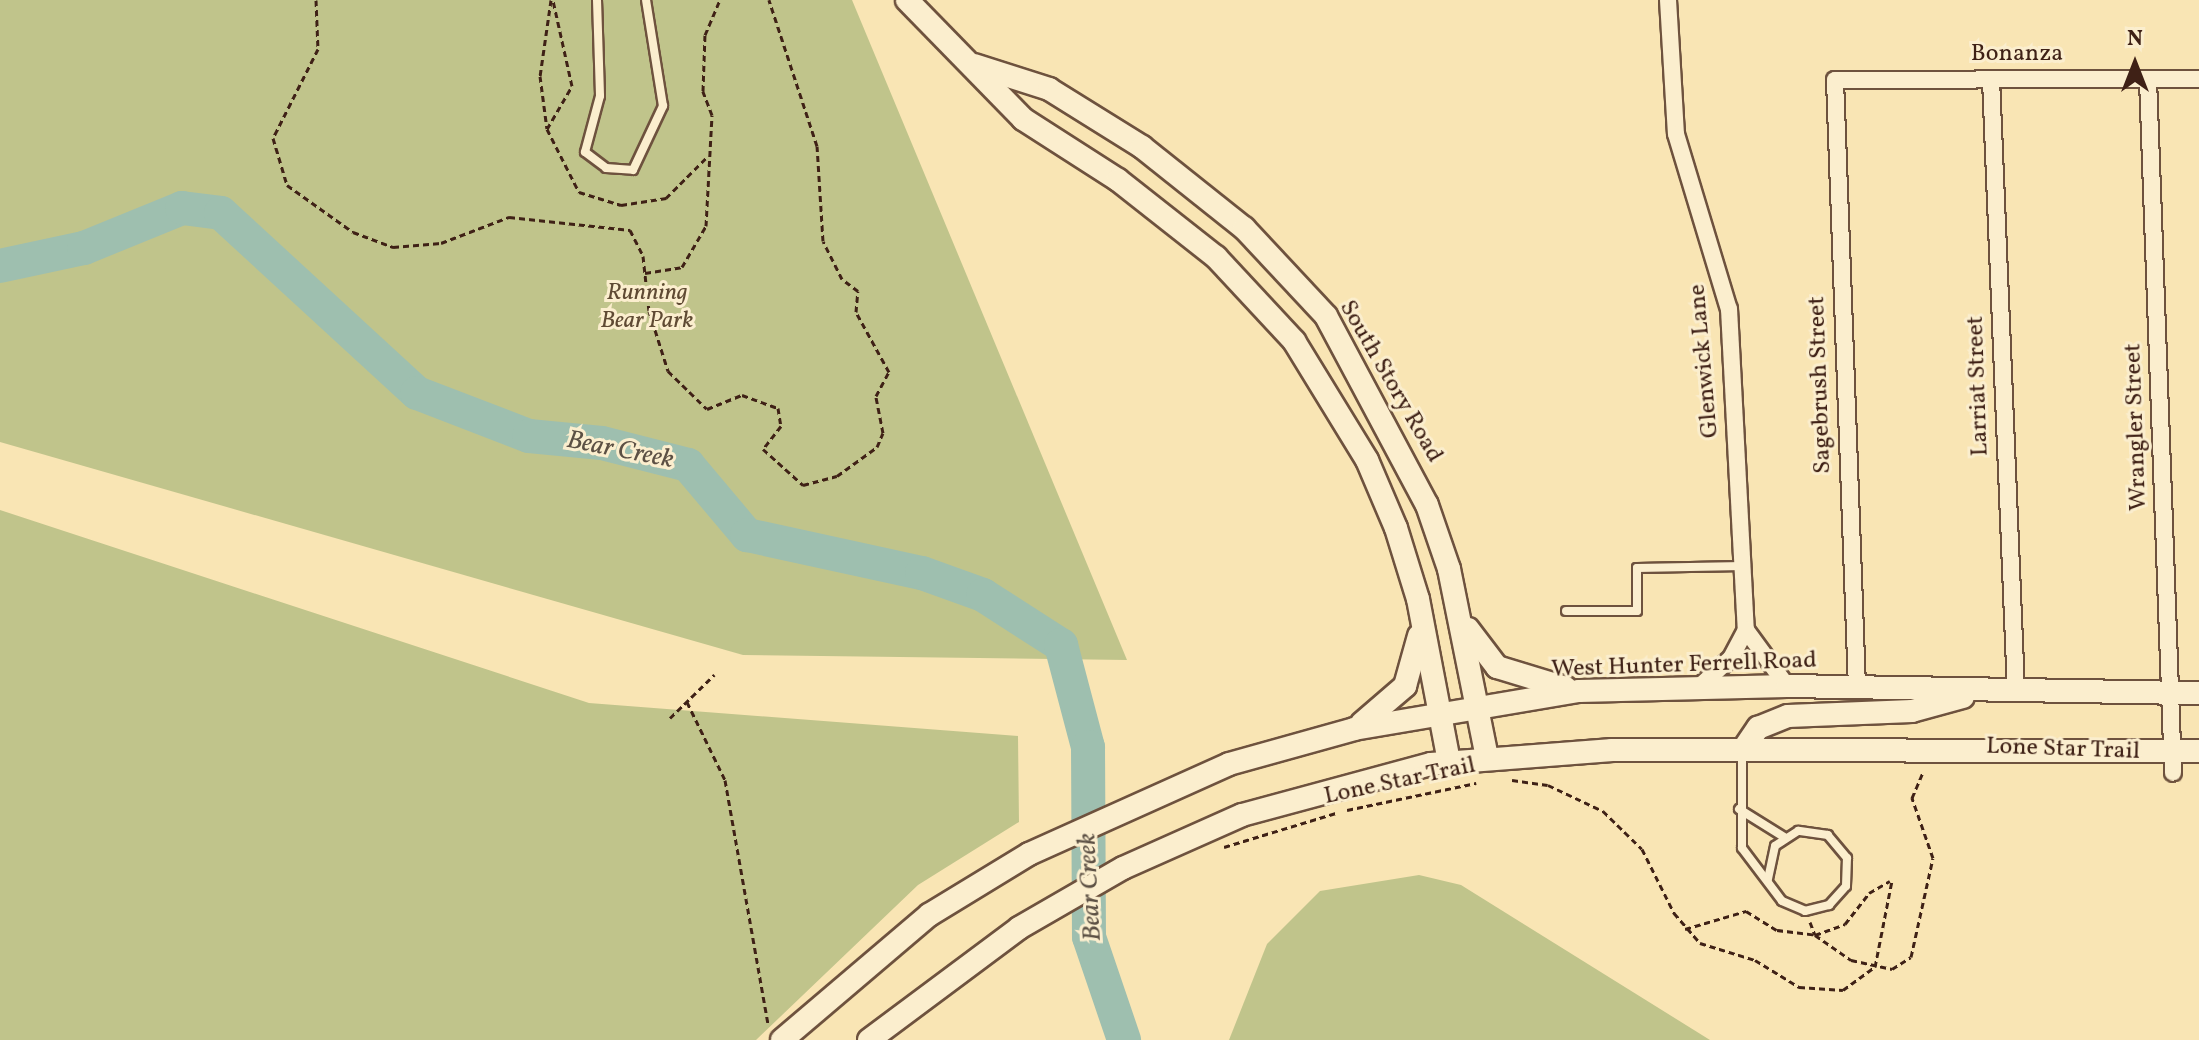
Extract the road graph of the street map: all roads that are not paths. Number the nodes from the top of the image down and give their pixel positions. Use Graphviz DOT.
graph roads {
  1 [pos="597,0"];
  2 [pos="646,0"];
  3 [pos="907,0"];
  4 [pos="1668,0"];
  5 [pos="973,65"];
  6 [pos="1991,79"];
  7 [pos="2148,79"];
  8 [pos="2199,79"];
  9 [pos="1835,80"];
  10 [pos="1743,566"];
  11 [pos="1455,598"];
  12 [pos="1418,599"];
  13 [pos="1566,611"];
  14 [pos="1746,630"];
  15 [pos="1787,686"];
  16 [pos="1699,687"];
  17 [pos="1857,688"];
  18 [pos="1987,690"];
  19 [pos="2016,690"];
  20 [pos="1579,691"];
  21 [pos="2170,693"];
  22 [pos="2199,693"];
  23 [pos="1476,706"];
  24 [pos="1440,711"];
  25 [pos="1354,729"];
  26 [pos="1743,750"];
  27 [pos="2199,751"];
  28 [pos="1487,757"];
  29 [pos="1449,761"];
  30 [pos="2173,762"];
  31 [pos="1739,809"];
  32 [pos="1784,837"];
  33 [pos="1768,880"];
  34 [pos="776,1037"];
  35 [pos="869,1040"];
  1 -- 2 [label="lane"];
  3 -- 5 [label="main road, South Story Road"];
  4 -- 10 [label="street, Glenwick Lane"];
  5 -- 11 [label="main road, South Story Road"];
  5 -- 12 [label="main road, South Story Road"];
  6 -- 7 [label="street, Bonanza"];
  6 -- 9 [label="street, Bonanza"];
  6 -- 19 [label="street, Larriat Street"];
  7 -- 8 [label="street, Bonanza"];
  7 -- 21 [label="street, Wrangler Street"];
  9 -- 17 [label="street, Sagebrush Street"];
  10 -- 13 [label="lane"];
  10 -- 14 [label="street, Glenwick Lane"];
  11 -- 20 [label="main road"];
  11 -- 23 [label="main road, South Story Road"];
  12 -- 24 [label="main road, South Story Road"];
  12 -- 25 [label="main road"];
  14 -- 15 [label="street"];
  14 -- 16 [label="street"];
  15 -- 16 [label="main road, West Hunter Ferrell Road"];
  15 -- 17 [label="main road, West Hunter Ferrell Road"];
  16 -- 20 [label="main road, West Hunter Ferrell Road"];
  17 -- 18 [label="main road, West Hunter Ferrell Road"];
  18 -- 19 [label="main road, West Hunter Ferrell Road"];
  18 -- 26 [label="main road"];
  19 -- 21 [label="main road, West Hunter Ferrell Road"];
  20 -- 23 [label="main road, West Hunter Ferrell Road"];
  21 -- 22 [label="main road, West Hunter Ferrell Road"];
  21 -- 30 [label="street, Wrangler Street"];
  23 -- 24 [label="main road, West Hunter Ferrell Road"];
  23 -- 28 [label="main road, South Story Road"];
  24 -- 25 [label="main road, West Hunter Ferrell Road"];
  24 -- 29 [label="main road, South Story Road"];
  25 -- 34 [label="main road, West Hunter Ferrell Road"];
  26 -- 28 [label="main road"];
  26 -- 30 [label="main road"];
  26 -- 31 [label="lane"];
  27 -- 30 [label="main road"];
  28 -- 29 [label="main road"];
  29 -- 35 [label="main road"];
  31 -- 32 [label="lane"];
  31 -- 33 [label="lane"];
  32 -- 33 [label="lane"];
  32 -- 33 [label="lane"];
}
